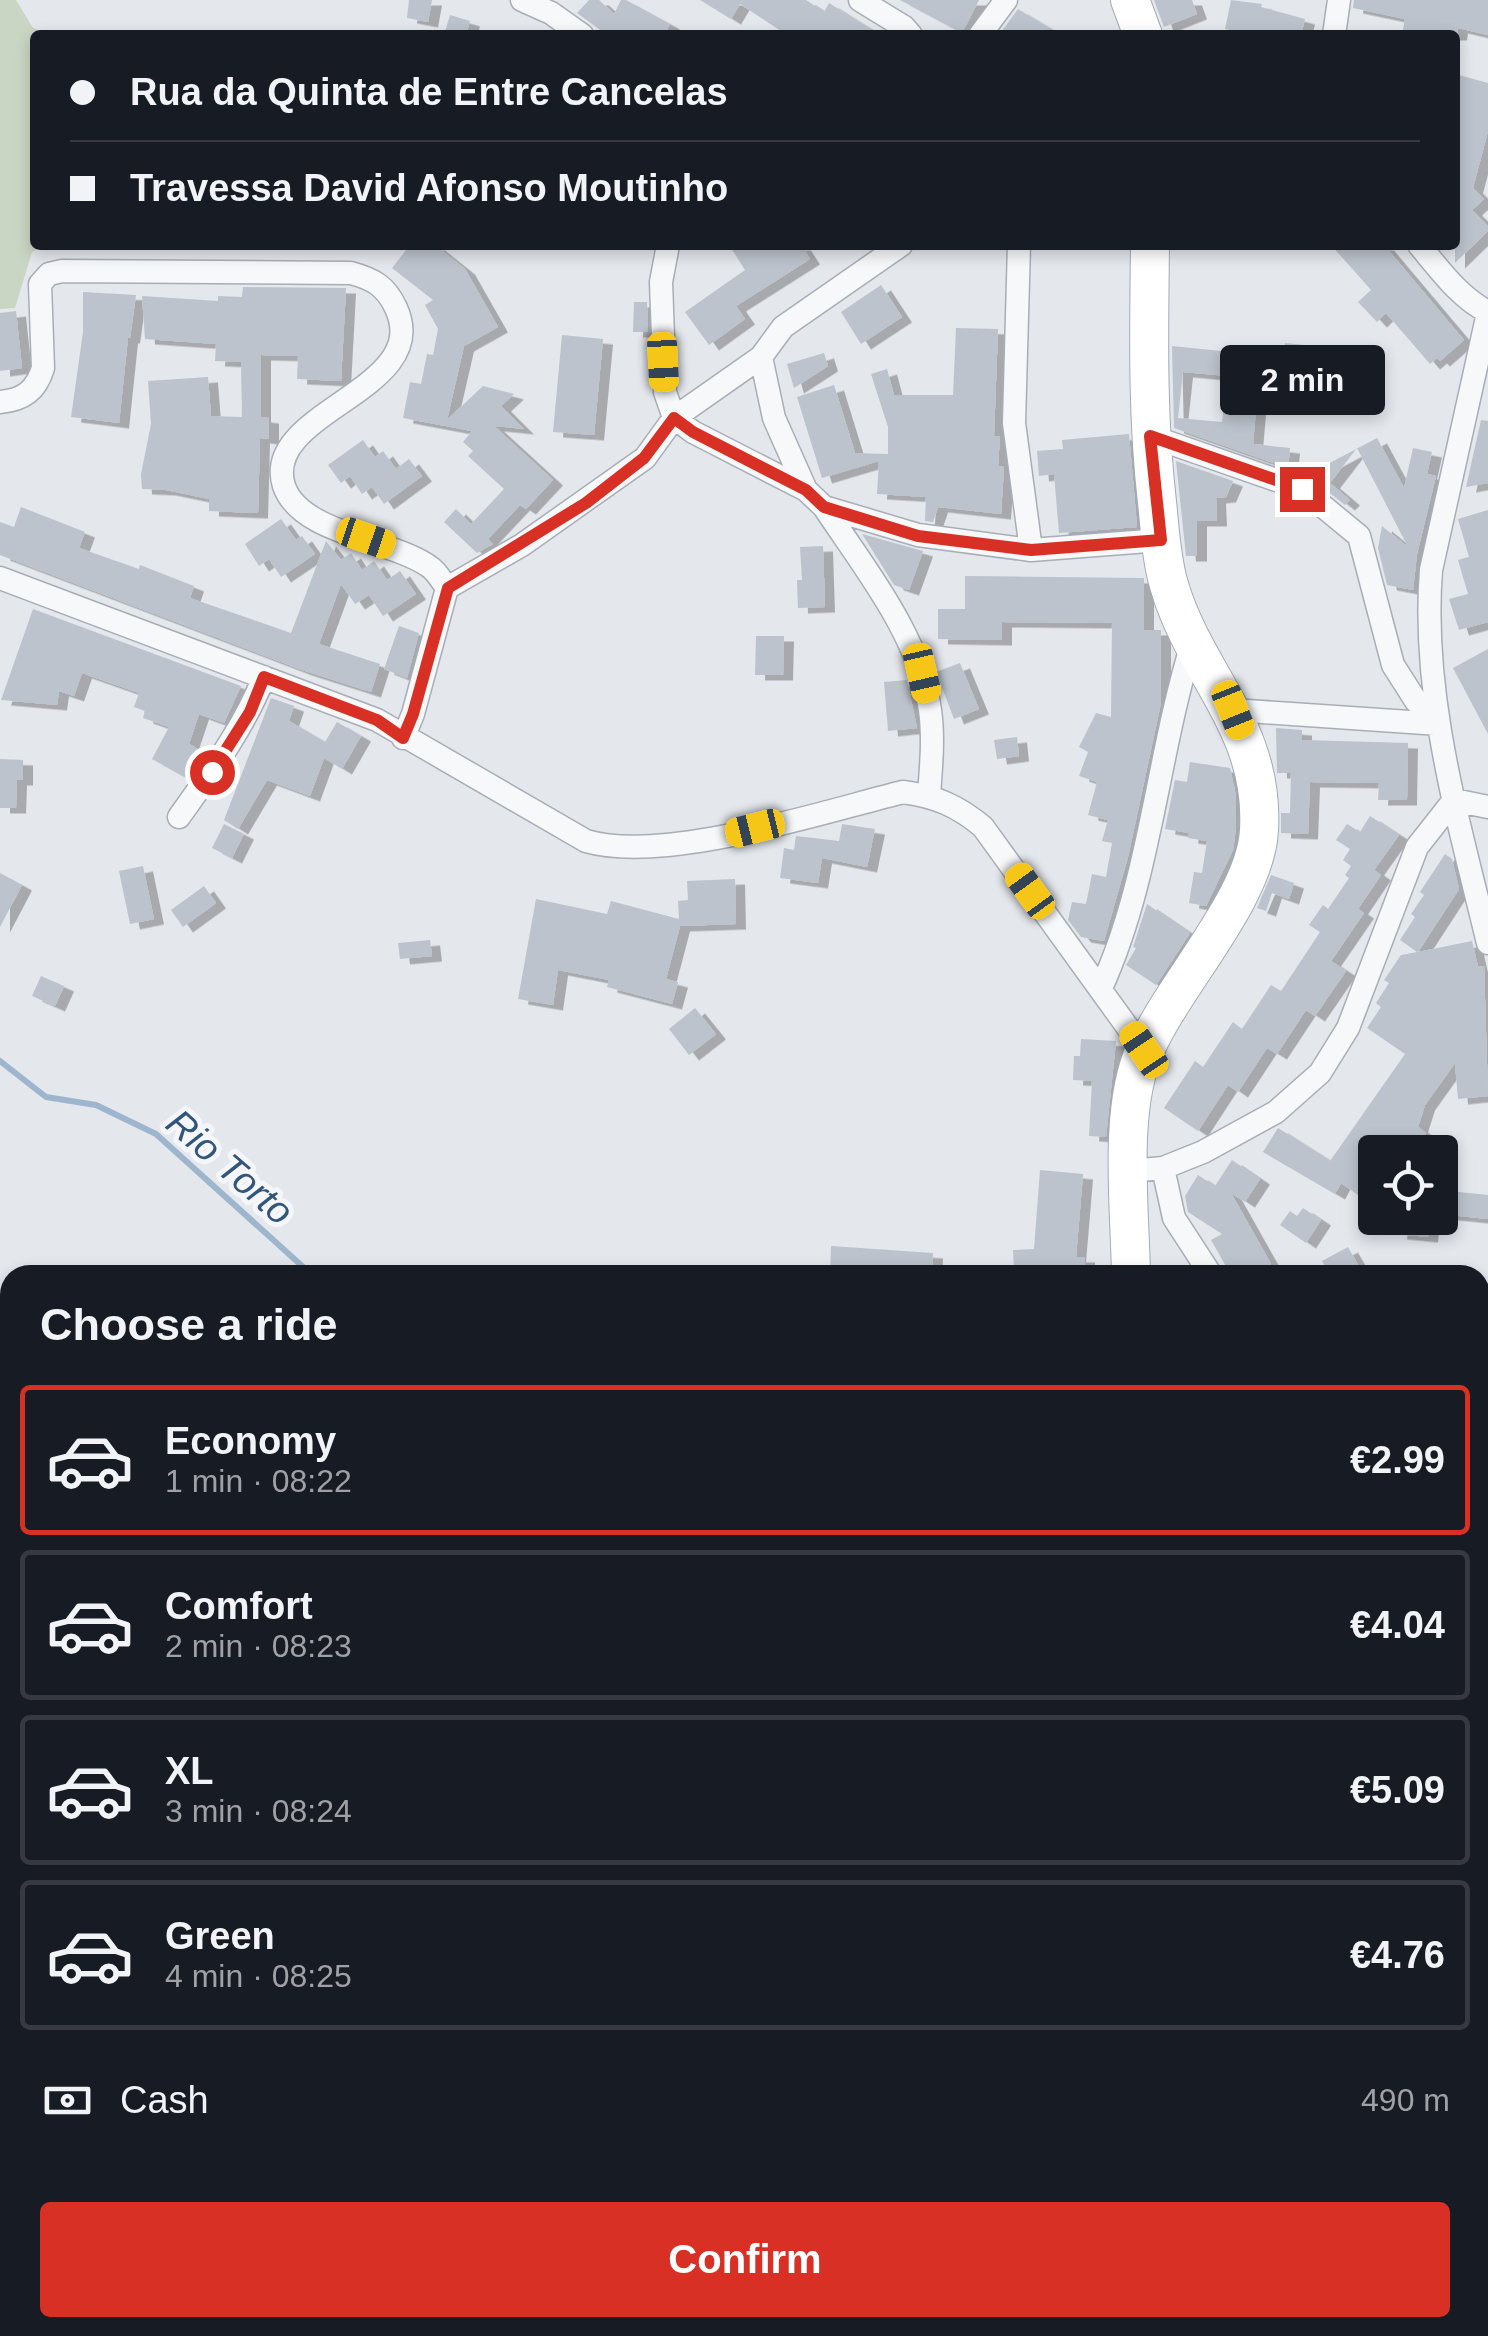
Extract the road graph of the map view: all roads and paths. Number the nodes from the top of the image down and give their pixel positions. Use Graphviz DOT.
graph roads {
  1 [pos="522,0"];
  2 [pos="860,0"];
  3 [pos="1006,0"];
  4 [pos="1130,0"];
  5 [pos="1339,0"];
  6 [pos="575,30"];
  7 [pos="907,30"];
  8 [pos="984,30"];
  9 [pos="1140,30"];
  10 [pos="1335,30"];
  11 [pos="667,250"];
  12 [pos="894,250"];
  13 [pos="1019,250"];
  14 [pos="1150,250"];
  15 [pos="1423,250"];
  16 [pos="1488,312"];
  17 [pos="761,357"];
  18 [pos="0,402"];
  19 [pos="674,418"];
  20 [pos="1150,436"];
  21 [pos="806,490"];
  22 [pos="824,507"];
  23 [pos="1161,540"];
  24 [pos="1031,550"];
  25 [pos="0,578"];
  26 [pos="448,588"];
  27 [pos="1193,641"];
  28 [pos="264,677"];
  29 [pos="1233,710"];
  30 [pos="1439,724"];
  31 [pos="403,738"];
  32 [pos="929,795"];
  33 [pos="1454,800"];
  34 [pos="1488,808"];
  35 [pos="179,817"];
  36 [pos="1488,943"];
  37 [pos="1101,988"];
  38 [pos="1144,1050"];
  39 [pos="1147,1170"];
  40 [pos="1133,1265"];
  41 [pos="1205,1265"];
  1 -- 6 [label="street"];
  2 -- 7 [label="street"];
  3 -- 8 [label="street"];
  4 -- 9 [label="main road"];
  5 -- 10 [label="street"];
  11 -- 19 [label="street"];
  12 -- 17 [label="street"];
  13 -- 24 [label="street"];
  14 -- 20 [label="main road"];
  15 -- 16 [label="street"];
  16 -- 30 [label="street"];
  17 -- 19 [label="street"];
  17 -- 21 [label="street"];
  18 -- 26 [label="street"];
  19 -- 21 [label="street"];
  19 -- 26 [label="street"];
  20 -- 23 [label="main road"];
  20 -- 30 [label="street"];
  21 -- 22 [label="street"];
  22 -- 24 [label="street"];
  22 -- 32 [label="street"];
  23 -- 24 [label="street"];
  23 -- 27 [label="main road"];
  25 -- 28 [label="street"];
  26 -- 31 [label="street"];
  27 -- 29 [label="main road"];
  27 -- 37 [label="street"];
  28 -- 31 [label="street"];
  28 -- 35 [label="street"];
  29 -- 30 [label="street"];
  29 -- 38 [label="main road"];
  30 -- 33 [label="street"];
  31 -- 32 [label="street"];
  32 -- 37 [label="street"];
  33 -- 34 [label="street"];
  33 -- 36 [label="street"];
  33 -- 39 [label="street"];
  37 -- 38 [label="street"];
  38 -- 39 [label="main road"];
  39 -- 40 [label="main road"];
  39 -- 41 [label="street"];
}
